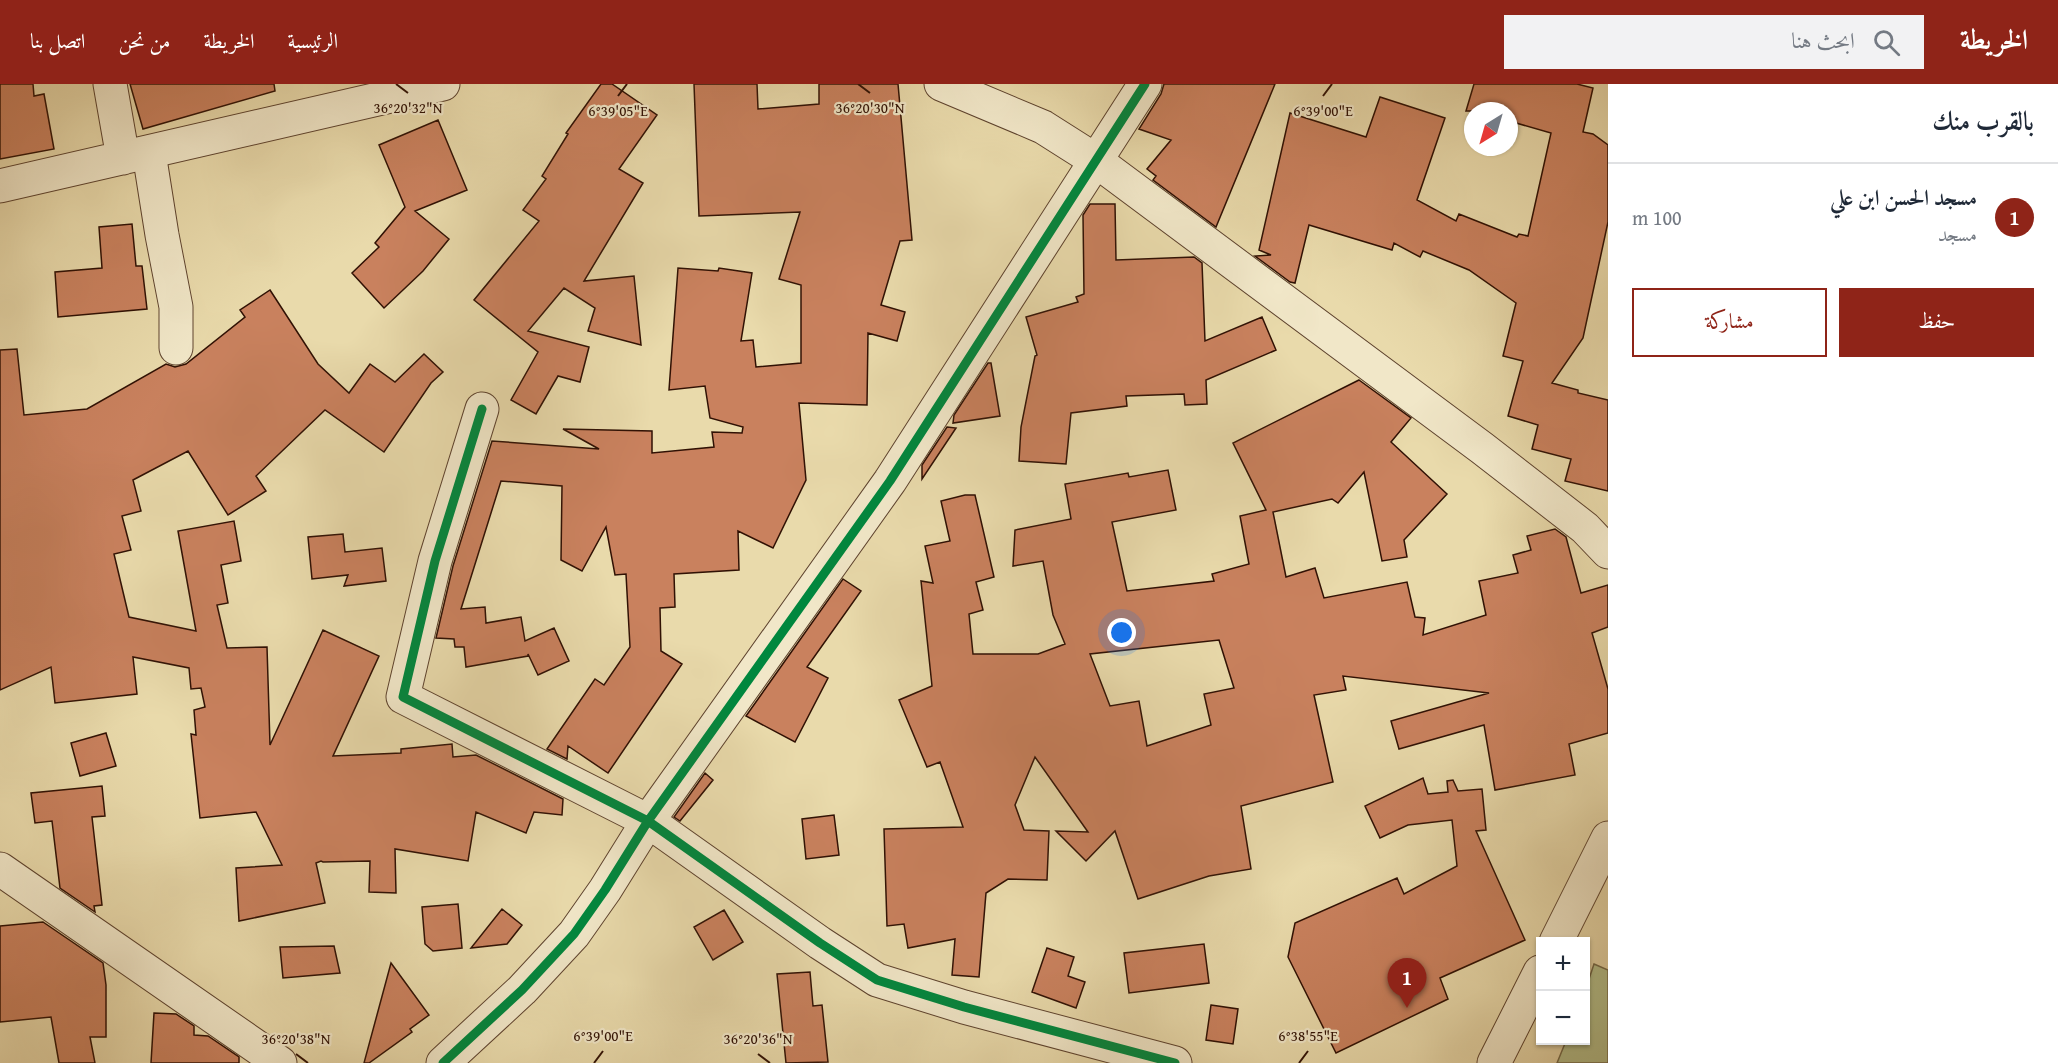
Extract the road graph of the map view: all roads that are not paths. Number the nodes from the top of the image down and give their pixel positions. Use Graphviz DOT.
graph roads {
  1 [pos="110,84"];
  2 [pos="443,84"];
  3 [pos="941,84"];
  4 [pos="1145,84"];
  5 [pos="404,89"];
  6 [pos="136,155"];
  7 [pos="1095,160"];
  8 [pos="0,186"];
  9 [pos="176,348"];
  10 [pos="482,409"];
  11 [pos="1608,552"];
  12 [pos="648,820"];
  13 [pos="1608,838"];
  14 [pos="0,869"];
  15 [pos="1558,937"];
  16 [pos="1536,980"];
  17 [pos="280,1063"];
  18 [pos="443,1063"];
  19 [pos="1175,1063"];
  20 [pos="1494,1063"];
  1 -- 6 [label="street"];
  2 -- 5 [label="street"];
  3 -- 7 [label="street"];
  4 -- 7 [label="street"];
  5 -- 6 [label="street"];
  6 -- 8 [label="street"];
  6 -- 9 [label="street"];
  7 -- 11 [label="street"];
  7 -- 12 [label="street"];
  10 -- 12 [label="street"];
  12 -- 18 [label="street"];
  12 -- 19 [label="street"];
  13 -- 15 [label="street"];
  14 -- 17 [label="street"];
  16 -- 20 [label="street"];
}
